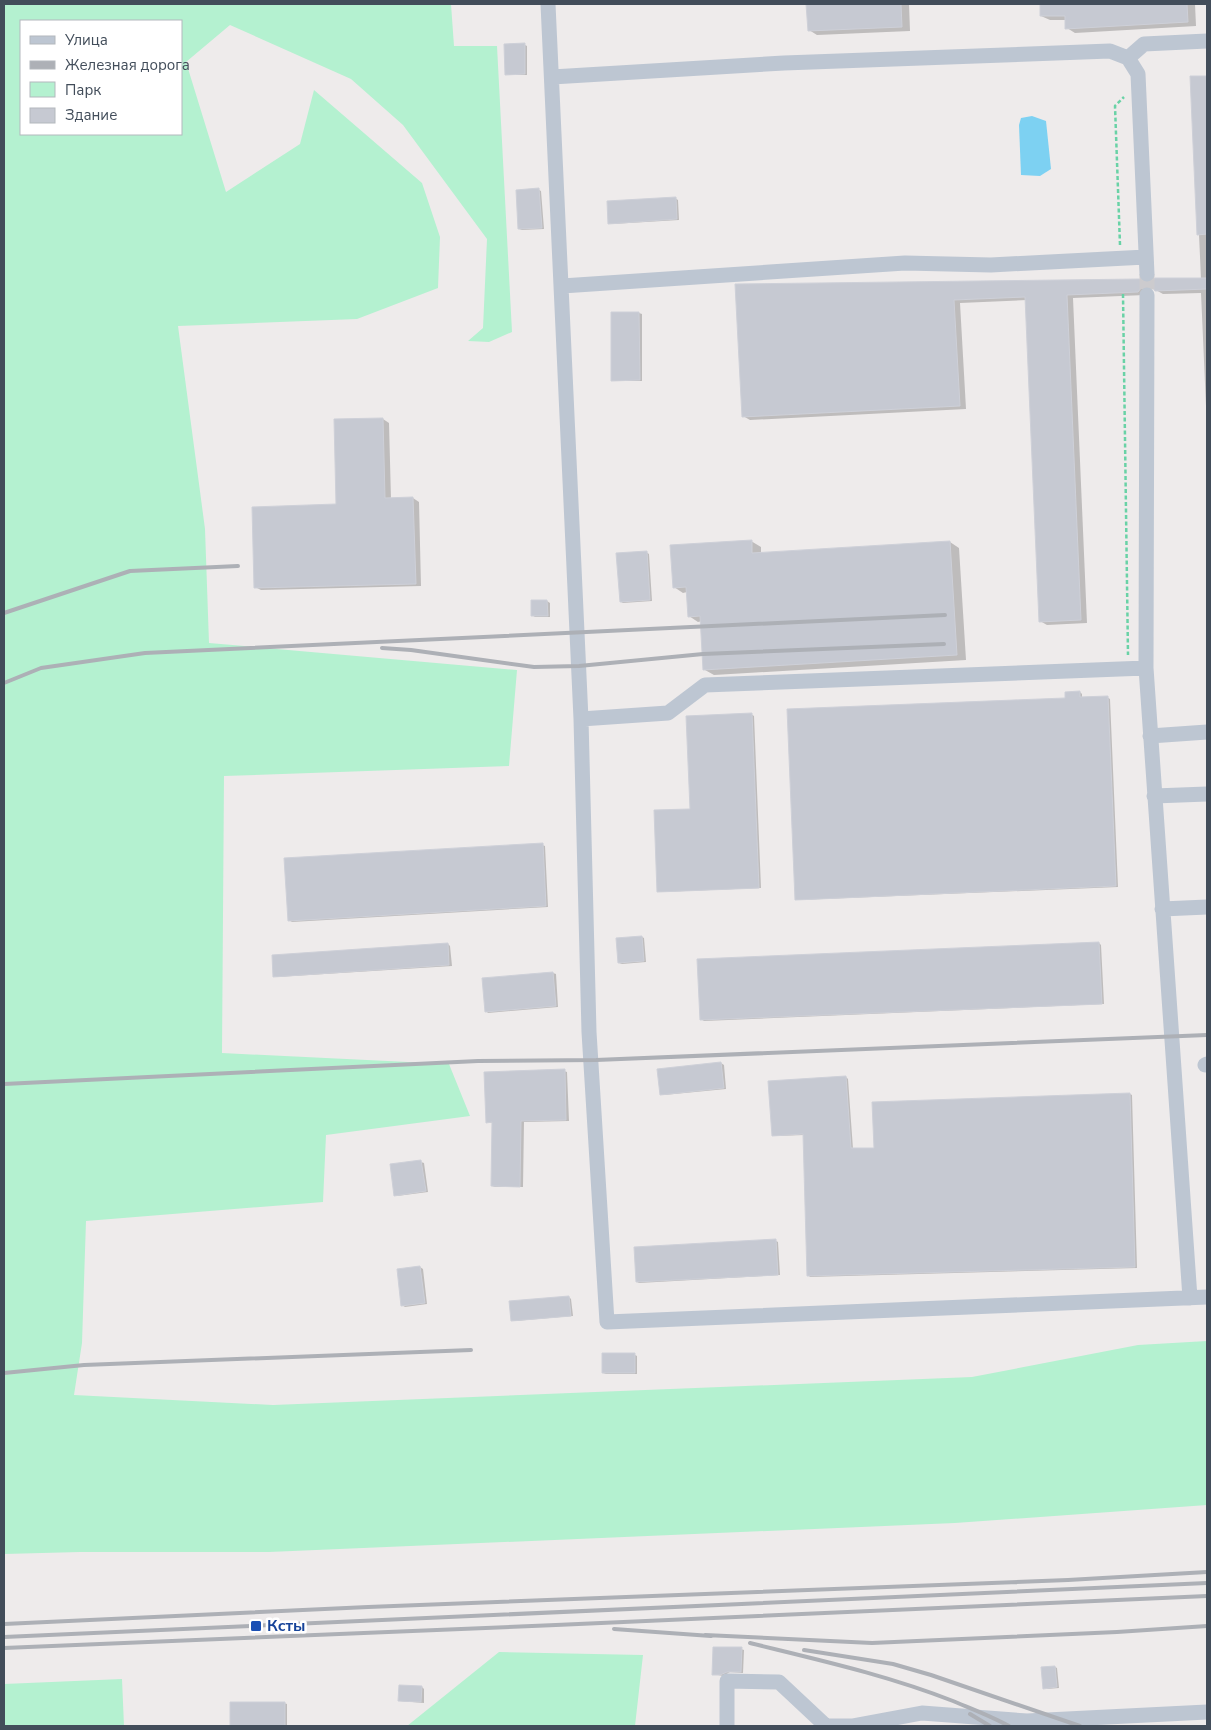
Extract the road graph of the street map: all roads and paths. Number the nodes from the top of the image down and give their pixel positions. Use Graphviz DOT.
graph roads {
  1 [pos="548,4"];
  2 [pos="1207,41"];
  3 [pos="1128,58"];
  4 [pos="552,78"];
  5 [pos="1138,79"];
  6 [pos="1146,257"];
  7 [pos="1121,258"];
  8 [pos="1147,274"];
  9 [pos="562,286"];
  10 [pos="1122,294"];
  11 [pos="1147,295"];
  12 [pos="1128,668"];
  13 [pos="1146,668"];
  14 [pos="581,719"];
  15 [pos="1207,732"];
  16 [pos="1150,736"];
  17 [pos="1207,794"];
  18 [pos="1154,796"];
  19 [pos="1207,907"];
  20 [pos="1162,909"];
  21 [pos="1207,1297"];
  22 [pos="1190,1298"];
  23 [pos="1207,1712"];
  24 [pos="1031,1723"];
  25 [pos="727,1726"];
  26 [pos="827,1726"];
  27 [pos="852,1726"];
  1 -- 4 [label="street"];
  2 -- 3 [label="street"];
  3 -- 4 [label="street"];
  3 -- 5 [label="street"];
  4 -- 9 [label="street"];
  5 -- 6 [label="street"];
  5 -- 7 [label="path"];
  6 -- 7 [label="street"];
  6 -- 8 [label="street"];
  7 -- 9 [label="street"];
  9 -- 14 [label="street"];
  10 -- 12 [label="path"];
  11 -- 13 [label="street"];
  12 -- 13 [label="street"];
  12 -- 14 [label="street"];
  13 -- 16 [label="street"];
  14 -- 22 [label="street"];
  15 -- 16 [label="street"];
  16 -- 18 [label="street"];
  17 -- 18 [label="street"];
  18 -- 20 [label="street"];
  19 -- 20 [label="street"];
  20 -- 22 [label="street"];
  21 -- 22 [label="street"];
  23 -- 24 [label="street"];
  24 -- 27 [label="street"];
  25 -- 26 [label="street"];
  26 -- 27 [label="street"];
}
